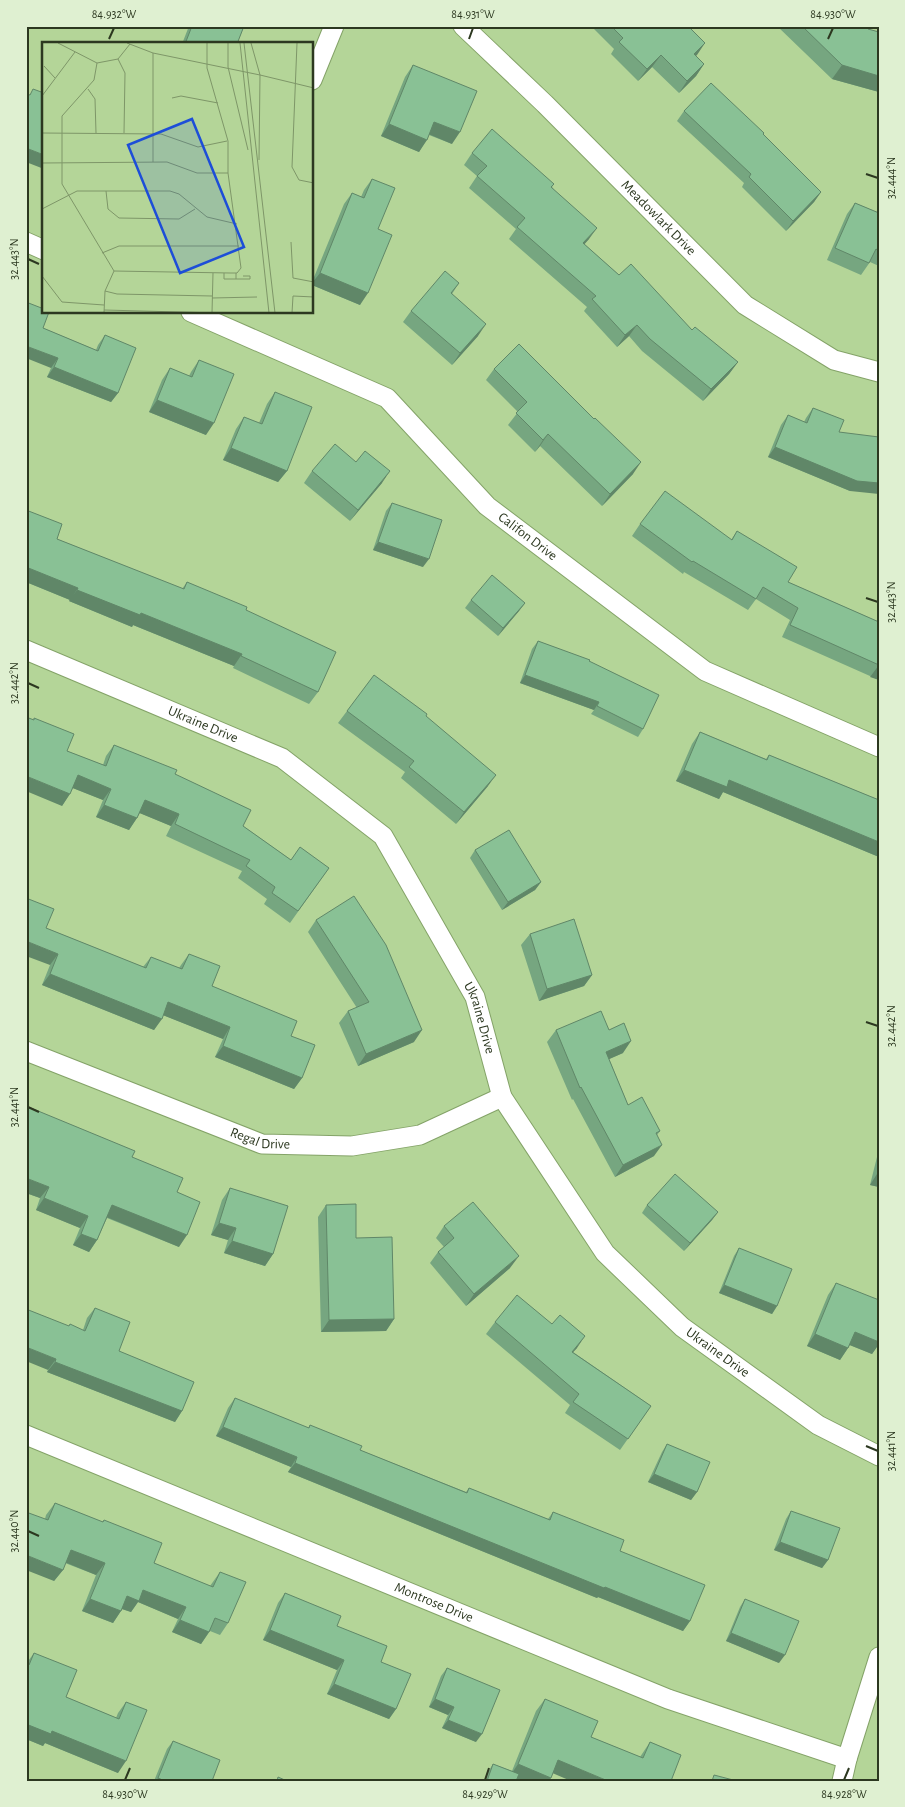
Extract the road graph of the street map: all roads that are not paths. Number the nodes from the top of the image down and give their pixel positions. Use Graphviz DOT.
graph roads {
  1 [pos="334,26"];
  2 [pos="463,26"];
  3 [pos="314,75"];
  4 [pos="26,242"];
  5 [pos="42,249"];
  6 [pos="200,314"];
  7 [pos="219,318"];
  8 [pos="879,372"];
  9 [pos="26,650"];
  10 [pos="879,747"];
  11 [pos="26,1051"];
  12 [pos="502,1097"];
  13 [pos="26,1435"];
  14 [pos="879,1456"];
  15 [pos="879,1657"];
  16 [pos="847,1760"];
  17 [pos="842,1781"];
  1 -- 3 [label="street"];
  2 -- 8 [label="street, Meadowlark Drive"];
  4 -- 5 [label="street"];
  6 -- 7 [label="street, Califon Drive"];
  7 -- 10 [label="street, Califon Drive"];
  9 -- 12 [label="street, Ukraine Drive"];
  11 -- 12 [label="street, Regal Drive"];
  12 -- 14 [label="street, Ukraine Drive"];
  13 -- 16 [label="street, Montrose Drive"];
  15 -- 16 [label="street"];
  16 -- 17 [label="street"];
}
